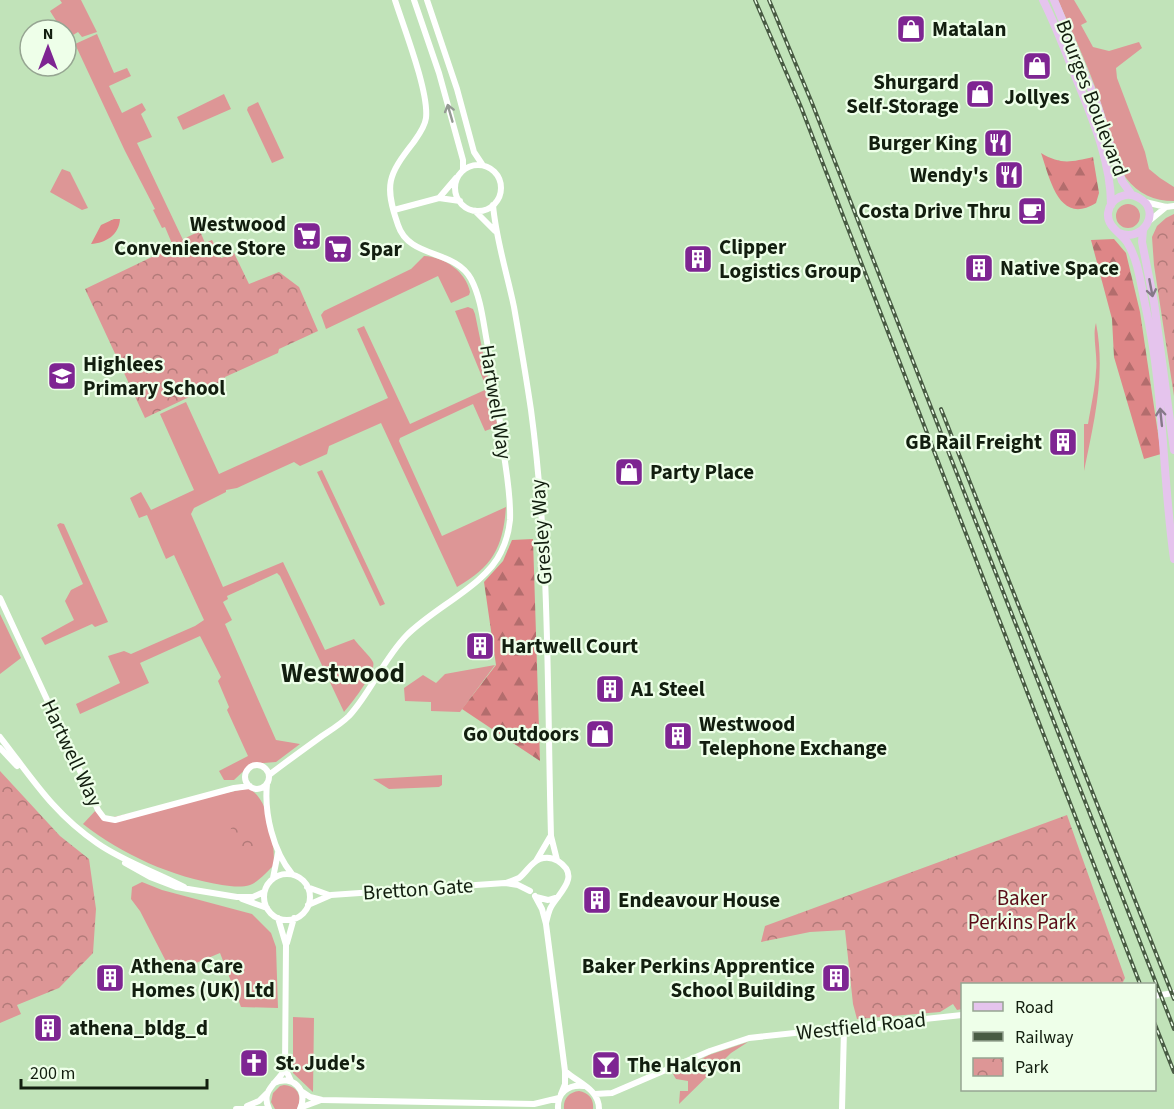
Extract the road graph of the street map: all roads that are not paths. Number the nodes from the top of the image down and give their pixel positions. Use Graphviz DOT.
graph roads {
  1 [pos="395,0"];
  2 [pos="414,0"];
  3 [pos="427,0"];
  4 [pos="1044,0"];
  5 [pos="1054,0"];
  6 [pos="1101,133"];
  7 [pos="482,164"];
  8 [pos="463,170"];
  9 [pos="457,177"];
  10 [pos="1132,195"];
  11 [pos="439,198"];
  12 [pos="460,201"];
  13 [pos="1145,202"];
  14 [pos="494,205"];
  15 [pos="1111,205"];
  16 [pos="1174,206"];
  17 [pos="1166,207"];
  18 [pos="394,210"];
  19 [pos="475,210"];
  20 [pos="1145,226"];
  21 [pos="495,232"];
  22 [pos="1119,233"];
  23 [pos="1174,450"];
  24 [pos="1174,559"];
  25 [pos="0,598"];
  26 [pos="0,737"];
  27 [pos="0,748"];
  28 [pos="262,766"];
  29 [pos="282,766"];
  30 [pos="24,772"];
  31 [pos="245,775"];
  32 [pos="269,775"];
  33 [pos="267,784"];
  34 [pos="252,787"];
  35 [pos="234,788"];
  36 [pos="265,802"];
  37 [pos="551,836"];
  38 [pos="278,852"];
  39 [pos="557,860"];
  40 [pos="536,861"];
  41 [pos="529,867"];
  42 [pos="292,874"];
  43 [pos="272,878"];
  44 [pos="505,883"];
  45 [pos="307,886"];
  46 [pos="530,891"];
  47 [pos="264,892"];
  48 [pos="331,895"];
  49 [pos="535,896"];
  50 [pos="560,896"];
  51 [pos="237,897"];
  52 [pos="308,904"];
  53 [pos="267,908"];
  54 [pos="278,918"];
  55 [pos="294,918"];
  56 [pos="546,924"];
  57 [pos="286,945"];
  58 [pos="1174,993"];
  59 [pos="1156,996"];
  60 [pos="961,1015"];
  61 [pos="844,1029"];
  62 [pos="285,1068"];
  63 [pos="565,1071"];
  64 [pos="291,1081"];
  65 [pos="274,1083"];
  66 [pos="584,1086"];
  67 [pos="301,1091"];
  68 [pos="612,1093"];
  69 [pos="266,1094"];
  70 [pos="595,1094"];
  71 [pos="560,1096"];
  72 [pos="322,1100"];
  73 [pos="534,1104"];
  74 [pos="401,1105"];
  75 [pos="240,1108"];
  76 [pos="301,1108"];
  77 [pos="268,1109"];
  78 [pos="548,1109"];
  79 [pos="558,1109"];
  80 [pos="599,1109"];
  81 [pos="842,1109"];
  1 -- 18 [label="street, Hartwell Way"];
  8 -- 2 [label="street, one-way"];
  3 -- 7 [label="street"];
  4 -- 6 [label="main road, Bourges Boulevard"];
  5 -- 6 [label="main road, Bourges Boulevard"];
  6 -- 10 [label="main road, Bourges Boulevard"];
  6 -- 15 [label="main road, Bourges Boulevard"];
  7 -- 8 [label="street"];
  7 -- 14 [label="street"];
  8 -- 9 [label="street"];
  9 -- 11 [label="street"];
  9 -- 12 [label="street"];
  10 -- 13 [label="main road"];
  10 -- 15 [label="main road"];
  11 -- 12 [label="street"];
  11 -- 18 [label="street"];
  12 -- 19 [label="street"];
  13 -- 17 [label="street"];
  13 -- 20 [label="main road"];
  14 -- 19 [label="street"];
  14 -- 21 [label="street, Gresley Way"];
  15 -- 22 [label="main road"];
  16 -- 17 [label="street"];
  17 -- 20 [label="street"];
  18 -- 29 [label="street, Hartwell Way"];
  19 -- 21 [label="street, Gresley Way"];
  20 -- 22 [label="main road"];
  20 -- 23 [label="main road, one-way"];
  21 -- 37 [label="street, Gresley Way"];
  24 -- 22 [label="main road, one-way"];
  25 -- 35 [label="street, Hartwell Way"];
  26 -- 30 [label="street"];
  27 -- 30 [label="street"];
  28 -- 29 [label="street"];
  28 -- 31 [label="street"];
  28 -- 32 [label="street"];
  29 -- 32 [label="street, Hartwell Way"];
  30 -- 51 [label="street"];
  31 -- 34 [label="street"];
  31 -- 35 [label="street"];
  32 -- 33 [label="street"];
  33 -- 34 [label="street"];
  33 -- 36 [label="street"];
  34 -- 35 [label="street, Hartwell Way"];
  34 -- 36 [label="street"];
  36 -- 38 [label="street"];
  37 -- 39 [label="street, Gresley Way"];
  37 -- 40 [label="street"];
  38 -- 42 [label="street"];
  38 -- 43 [label="street"];
  39 -- 40 [label="street"];
  39 -- 50 [label="street"];
  40 -- 41 [label="street"];
  41 -- 44 [label="street, Bretton Gate"];
  41 -- 46 [label="street"];
  42 -- 43 [label="street"];
  42 -- 45 [label="street"];
  43 -- 47 [label="street"];
  44 -- 46 [label="street, Bretton Gate"];
  44 -- 48 [label="street, Bretton Gate"];
  45 -- 48 [label="street, Bretton Gate"];
  45 -- 52 [label="street"];
  46 -- 49 [label="street"];
  47 -- 51 [label="street"];
  47 -- 53 [label="street"];
  48 -- 52 [label="street, Bretton Gate"];
  49 -- 50 [label="street"];
  49 -- 56 [label="street"];
  50 -- 56 [label="street"];
  51 -- 53 [label="street"];
  52 -- 55 [label="street"];
  53 -- 54 [label="street"];
  54 -- 55 [label="street"];
  54 -- 57 [label="street"];
  55 -- 57 [label="street"];
  56 -- 63 [label="street"];
  57 -- 62 [label="street"];
  58 -- 59 [label="street"];
  60 -- 61 [label="street, Westfield Road"];
  61 -- 68 [label="street, Westfield Road"];
  61 -- 81 [label="street"];
  62 -- 64 [label="street"];
  62 -- 65 [label="street"];
  63 -- 66 [label="street"];
  63 -- 71 [label="street"];
  64 -- 65 [label="street"];
  64 -- 67 [label="street"];
  65 -- 69 [label="street"];
  66 -- 70 [label="street"];
  66 -- 71 [label="street"];
  67 -- 72 [label="street"];
  67 -- 76 [label="street"];
  68 -- 70 [label="street"];
  68 -- 80 [label="street"];
  69 -- 75 [label="street"];
  69 -- 77 [label="street"];
  70 -- 80 [label="street"];
  71 -- 73 [label="street"];
  71 -- 79 [label="street"];
  72 -- 74 [label="street"];
  72 -- 76 [label="street"];
  73 -- 74 [label="street"];
  73 -- 78 [label="street"];
  75 -- 77 [label="street"];
}
